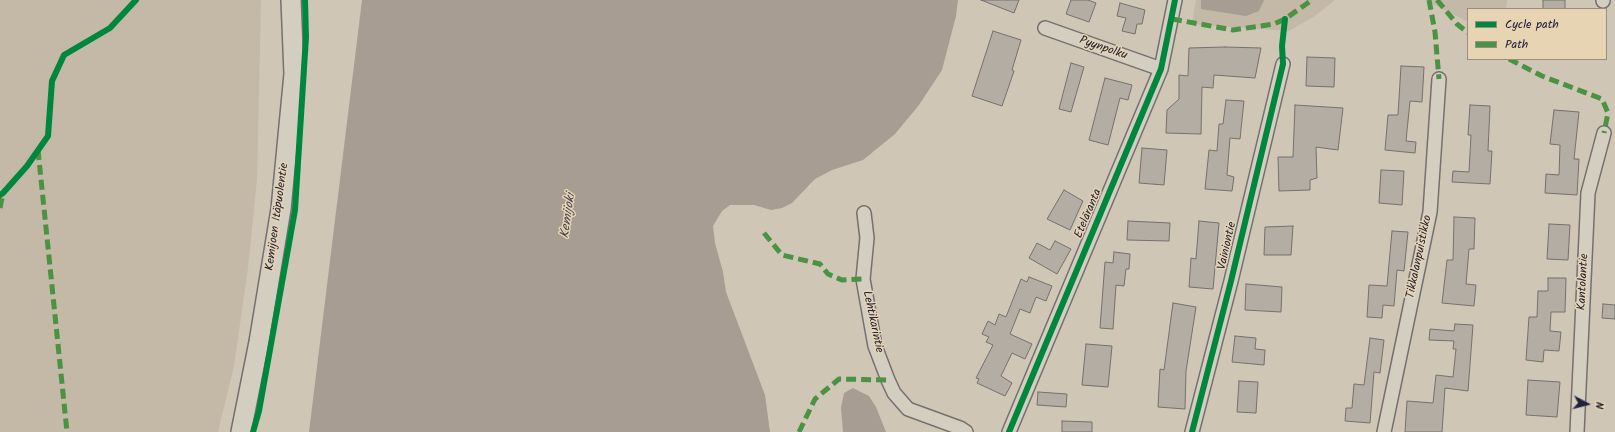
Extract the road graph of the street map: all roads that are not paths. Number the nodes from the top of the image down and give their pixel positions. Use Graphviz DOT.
graph roads {
  1 [pos="291,0"];
  2 [pos="1175,0"];
  3 [pos="1045,28"];
  4 [pos="1283,64"];
  5 [pos="1161,69"];
  6 [pos="1440,79"];
  7 [pos="1604,133"];
  8 [pos="864,213"];
  9 [pos="241,432"];
  10 [pos="966,432"];
  11 [pos="1009,432"];
  12 [pos="1192,432"];
  13 [pos="1384,432"];
  14 [pos="1577,432"];
  1 -- 9 [label="main road, Kemijoen Itäpuolentie"];
  2 -- 5 [label="street, Eteläranta"];
  3 -- 5 [label="street, Pyynpolku"];
  4 -- 12 [label="street, Vainiontie"];
  5 -- 11 [label="street, Eteläranta"];
  6 -- 13 [label="street, Tikkalanpuistikko"];
  7 -- 14 [label="street, Kantolantie"];
  8 -- 10 [label="street, Lehtikarintie"];
}
